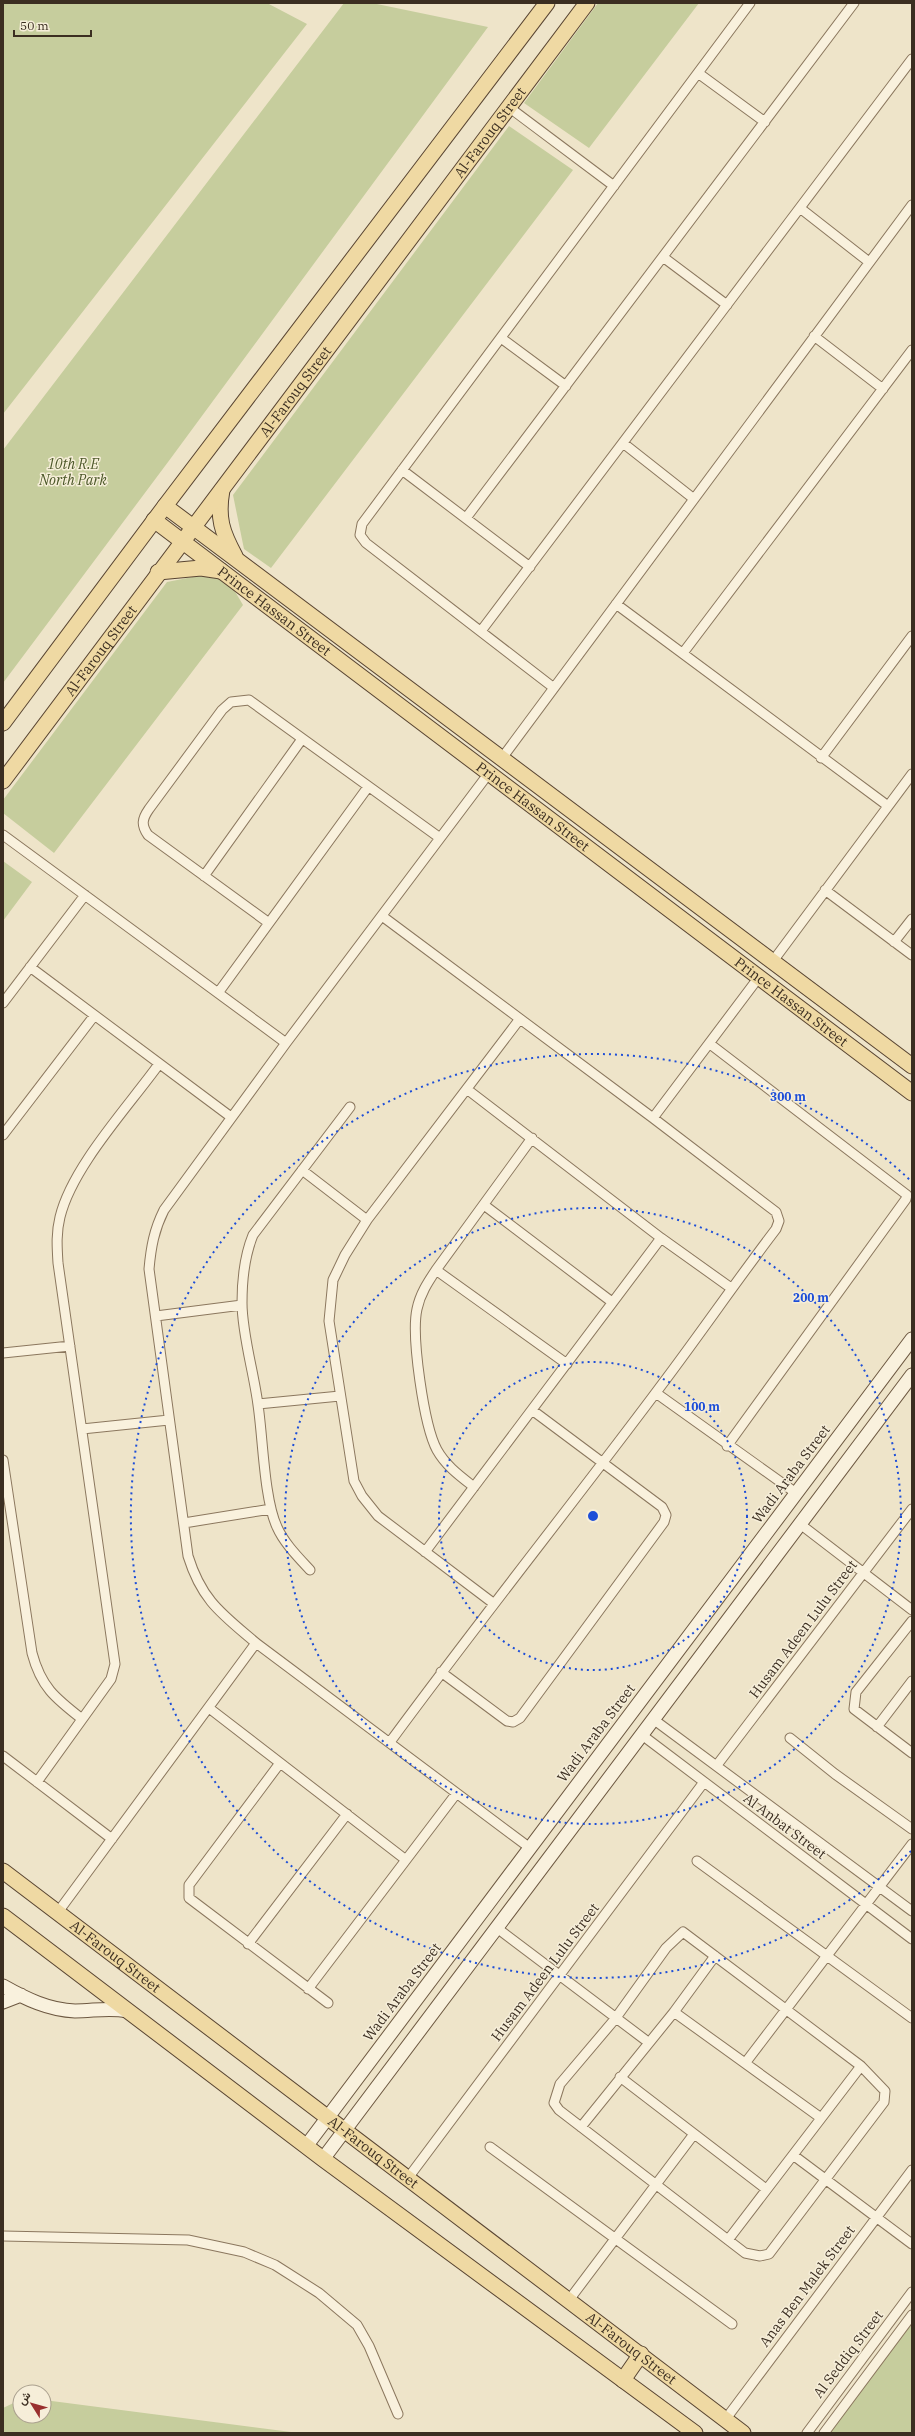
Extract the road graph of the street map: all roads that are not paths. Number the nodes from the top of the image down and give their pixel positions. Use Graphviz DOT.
graph roads {
  1 [pos="546,3"];
  2 [pos="588,3"];
  3 [pos="750,3"];
  4 [pos="854,3"];
  5 [pos="912,59"];
  6 [pos="698,73"];
  7 [pos="510,108"];
  8 [pos="765,122"];
  9 [pos="614,186"];
  10 [pos="912,205"];
  11 [pos="800,208"];
  12 [pos="663,256"];
  13 [pos="869,262"];
  14 [pos="727,305"];
  15 [pos="814,336"];
  16 [pos="501,338"];
  17 [pos="912,350"];
  18 [pos="566,386"];
  19 [pos="882,389"];
  20 [pos="623,444"];
  21 [pos="402,470"];
  22 [pos="222,488"];
  23 [pos="694,499"];
  24 [pos="165,506"];
  25 [pos="466,518"];
  26 [pos="154,520"];
  27 [pos="192,527"];
  28 [pos="182,540"];
  29 [pos="238,560"];
  30 [pos="530,567"];
  31 [pos="158,572"];
  32 [pos="223,572"];
  33 [pos="616,604"];
  34 [pos="482,631"];
  35 [pos="912,636"];
  36 [pos="683,653"];
  37 [pos="554,688"];
  38 [pos="3,723"];
  39 [pos="302,739"];
  40 [pos="502,758"];
  41 [pos="821,758"];
  42 [pos="489,773"];
  43 [pos="912,774"];
  44 [pos="3,781"];
  45 [pos="368,787"];
  46 [pos="888,806"];
  47 [pos="3,834"];
  48 [pos="440,838"];
  49 [pos="204,876"];
  50 [pos="826,890"];
  51 [pos="85,895"];
  52 [pos="382,916"];
  53 [pos="912,919"];
  54 [pos="269,923"];
  55 [pos="894,942"];
  56 [pos="912,956"];
  57 [pos="773,961"];
  58 [pos="30,967"];
  59 [pos="759,977"];
  60 [pos="218,993"];
  61 [pos="3,1003"];
  62 [pos="94,1016"];
  63 [pos="519,1020"];
  64 [pos="286,1043"];
  65 [pos="710,1044"];
  66 [pos="159,1064"];
  67 [pos="912,1066"];
  68 [pos="468,1090"];
  69 [pos="912,1093"];
  70 [pos="350,1107"];
  71 [pos="231,1117"];
  72 [pos="653,1118"];
  73 [pos="3,1135"];
  74 [pos="532,1138"];
  75 [pos="302,1170"];
  76 [pos="484,1205"];
  77 [pos="367,1220"];
  78 [pos="662,1238"];
  79 [pos="436,1270"];
  80 [pos="731,1288"];
  81 [pos="612,1302"];
  82 [pos="242,1305"];
  83 [pos="156,1316"];
  84 [pos="912,1339"];
  85 [pos="70,1346"];
  86 [pos="3,1352"];
  87 [pos="567,1364"];
  88 [pos="912,1375"];
  89 [pos="656,1393"];
  90 [pos="340,1396"];
  91 [pos="258,1404"];
  92 [pos="532,1410"];
  93 [pos="169,1420"];
  94 [pos="82,1429"];
  95 [pos="727,1446"];
  96 [pos="3,1460"];
  97 [pos="603,1462"];
  98 [pos="474,1487"];
  99 [pos="796,1493"];
  100 [pos="912,1509"];
  101 [pos="271,1510"];
  102 [pos="7,1520"];
  103 [pos="184,1523"];
  104 [pos="800,1524"];
  105 [pos="425,1552"];
  106 [pos="310,1570"];
  107 [pos="863,1573"];
  108 [pos="731,1581"];
  109 [pos="748,1593"];
  110 [pos="494,1603"];
  111 [pos="912,1610"];
  112 [pos="912,1621"];
  113 [pos="256,1643"];
  114 [pos="441,1672"];
  115 [pos="912,1681"];
  116 [pos="208,1708"];
  117 [pos="82,1719"];
  118 [pos="653,1719"];
  119 [pos="877,1727"];
  120 [pos="642,1735"];
  121 [pos="790,1738"];
  122 [pos="390,1742"];
  123 [pos="912,1754"];
  124 [pos="3,1756"];
  125 [pos="280,1763"];
  126 [pos="717,1765"];
  127 [pos="37,1782"];
  128 [pos="704,1782"];
  129 [pos="456,1794"];
  130 [pos="347,1814"];
  131 [pos="912,1829"];
  132 [pos="112,1839"];
  133 [pos="912,1844"];
  134 [pos="530,1848"];
  135 [pos="406,1860"];
  136 [pos="697,1861"];
  137 [pos="3,1871"];
  138 [pos="880,1887"];
  139 [pos="866,1904"];
  140 [pos="912,1911"];
  141 [pos="58,1912"];
  142 [pos="3,1916"];
  143 [pos="496,1928"];
  144 [pos="912,1939"];
  145 [pos="248,1944"];
  146 [pos="715,1956"];
  147 [pos="827,1956"];
  148 [pos="560,1976"];
  149 [pos="3,1986"];
  150 [pos="308,1989"];
  151 [pos="21,1995"];
  152 [pos="3,2002"];
  153 [pos="328,2003"];
  154 [pos="787,2008"];
  155 [pos="127,2011"];
  156 [pos="674,2012"];
  157 [pos="912,2018"];
  158 [pos="614,2019"];
  159 [pos="648,2042"];
  160 [pos="746,2062"];
  161 [pos="861,2066"];
  162 [pos="620,2077"];
  163 [pos="328,2117"];
  164 [pos="821,2118"];
  165 [pos="582,2127"];
  166 [pos="345,2130"];
  167 [pos="694,2134"];
  168 [pos="306,2145"];
  169 [pos="490,2147"];
  170 [pos="793,2155"];
  171 [pos="323,2159"];
  172 [pos="912,2170"];
  173 [pos="408,2178"];
  174 [pos="825,2181"];
  175 [pos="657,2184"];
  176 [pos="766,2189"];
  177 [pos="877,2217"];
  178 [pos="3,2236"];
  179 [pos="615,2239"];
  180 [pos="728,2240"];
  181 [pos="912,2244"];
  182 [pos="912,2292"];
  183 [pos="569,2300"];
  184 [pos="912,2316"];
  185 [pos="732,2324"];
  186 [pos="641,2354"];
  187 [pos="623,2380"];
  188 [pos="398,2414"];
  189 [pos="725,2420"];
  190 [pos="695,2433"];
  191 [pos="743,2433"];
  192 [pos="807,2433"];
  193 [pos="824,2433"];
  1 -- 24 [label="main road"];
  2 -- 7 [label="main road, Al-Farouq Street"];
  3 -- 6 [label="street"];
  4 -- 8 [label="street"];
  5 -- 11 [label="street"];
  6 -- 8 [label="street"];
  6 -- 9 [label="street"];
  7 -- 9 [label="street"];
  7 -- 22 [label="main road, Al-Farouq Street"];
  8 -- 12 [label="street"];
  9 -- 16 [label="street"];
  10 -- 13 [label="street"];
  11 -- 13 [label="street"];
  11 -- 14 [label="street"];
  12 -- 14 [label="street"];
  12 -- 18 [label="street"];
  13 -- 15 [label="street"];
  14 -- 20 [label="street"];
  15 -- 19 [label="street"];
  15 -- 23 [label="street"];
  16 -- 18 [label="street"];
  16 -- 21 [label="street"];
  17 -- 19 [label="street"];
  18 -- 25 [label="street"];
  19 -- 36 [label="street"];
  20 -- 23 [label="street"];
  20 -- 30 [label="street"];
  21 -- 25 [label="street"];
  21 -- 34 [label="street"];
  22 -- 27 [label="main road, Al-Farouq Street"];
  22 -- 29 [label="main road"];
  23 -- 33 [label="street"];
  24 -- 26 [label="main road"];
  24 -- 27 [label="main road, Prince Hassan Street"];
  25 -- 30 [label="street"];
  26 -- 28 [label="main road, Prince Hassan Street"];
  26 -- 38 [label="main road"];
  27 -- 28 [label="main road, Al-Farouq Street"];
  27 -- 29 [label="main road, Prince Hassan Street"];
  28 -- 31 [label="main road, Al-Farouq Street"];
  28 -- 32 [label="main road, Prince Hassan Street"];
  29 -- 40 [label="main road, Prince Hassan Street"];
  30 -- 34 [label="street"];
  31 -- 32 [label="main road"];
  31 -- 44 [label="main road, Al-Farouq Street"];
  32 -- 42 [label="main road, Prince Hassan Street"];
  33 -- 36 [label="street"];
  33 -- 37 [label="street"];
  34 -- 37 [label="street"];
  35 -- 41 [label="street"];
  36 -- 41 [label="street"];
  37 -- 40 [label="street"];
  39 -- 45 [label="street"];
  39 -- 49 [label="street"];
  39 -- 49 [label="street"];
  40 -- 57 [label="main road, Prince Hassan Street"];
  41 -- 46 [label="street"];
  42 -- 48 [label="street"];
  42 -- 59 [label="main road, Prince Hassan Street"];
  43 -- 46 [label="street"];
  45 -- 48 [label="street"];
  45 -- 54 [label="street"];
  46 -- 50 [label="street"];
  47 -- 51 [label="street"];
  48 -- 52 [label="street"];
  49 -- 54 [label="street"];
  50 -- 55 [label="street"];
  50 -- 57 [label="street"];
  51 -- 58 [label="street"];
  51 -- 60 [label="street"];
  52 -- 63 [label="street"];
  52 -- 64 [label="street"];
  53 -- 55 [label="street"];
  54 -- 60 [label="street"];
  55 -- 56 [label="street"];
  57 -- 67 [label="main road, Prince Hassan Street"];
  58 -- 61 [label="street"];
  58 -- 62 [label="street"];
  59 -- 65 [label="street"];
  59 -- 69 [label="main road, Prince Hassan Street"];
  60 -- 64 [label="street"];
  62 -- 66 [label="street"];
  62 -- 73 [label="street"];
  63 -- 68 [label="street"];
  63 -- 72 [label="street"];
  64 -- 71 [label="street"];
  65 -- 72 [label="street"];
  65 -- 95 [label="street"];
  66 -- 71 [label="street"];
  66 -- 85 [label="street"];
  68 -- 74 [label="street"];
  68 -- 77 [label="street"];
  70 -- 75 [label="street"];
  71 -- 83 [label="street"];
  72 -- 80 [label="street"];
  74 -- 76 [label="street"];
  74 -- 78 [label="street"];
  75 -- 77 [label="street"];
  75 -- 82 [label="street"];
  76 -- 79 [label="street"];
  76 -- 81 [label="street"];
  77 -- 90 [label="street"];
  78 -- 80 [label="street"];
  78 -- 81 [label="street"];
  79 -- 87 [label="street"];
  79 -- 98 [label="street"];
  80 -- 89 [label="street"];
  81 -- 87 [label="street"];
  82 -- 83 [label="street"];
  82 -- 91 [label="street"];
  83 -- 93 [label="street"];
  84 -- 99 [label="main road, Wadi Araba Street"];
  85 -- 86 [label="street"];
  85 -- 94 [label="street"];
  87 -- 92 [label="street"];
  88 -- 104 [label="main road"];
  89 -- 95 [label="street"];
  89 -- 97 [label="street"];
  90 -- 91 [label="street"];
  90 -- 105 [label="street"];
  91 -- 101 [label="street"];
  92 -- 97 [label="street"];
  92 -- 98 [label="street"];
  93 -- 94 [label="street"];
  93 -- 103 [label="street"];
  94 -- 117 [label="street"];
  95 -- 99 [label="street"];
  96 -- 102 [label="street"];
  97 -- 110 [label="street"];
  97 -- 114 [label="street"];
  98 -- 105 [label="street"];
  99 -- 108 [label="main road, Wadi Araba Street"];
  100 -- 107 [label="street, Husam Adeen Lulu Street"];
  101 -- 103 [label="street"];
  101 -- 106 [label="street"];
  102 -- 117 [label="street"];
  103 -- 113 [label="street"];
  104 -- 107 [label="street"];
  104 -- 109 [label="main road"];
  105 -- 110 [label="street"];
  107 -- 111 [label="street"];
  107 -- 126 [label="street, Husam Adeen Lulu Street"];
  108 -- 109 [label="main road"];
  108 -- 134 [label="main road, Wadi Araba Street"];
  109 -- 118 [label="main road"];
  110 -- 114 [label="street"];
  112 -- 119 [label="street"];
  113 -- 116 [label="street"];
  113 -- 122 [label="street"];
  114 -- 122 [label="street"];
  115 -- 119 [label="street"];
  116 -- 125 [label="street"];
  116 -- 132 [label="street"];
  117 -- 127 [label="street"];
  118 -- 120 [label="main road"];
  118 -- 126 [label="street, Al Anbat Street"];
  119 -- 123 [label="street"];
  120 -- 128 [label="street, Al Anbat Street"];
  120 -- 143 [label="main road"];
  121 -- 131 [label="street"];
  122 -- 129 [label="street"];
  124 -- 127 [label="street"];
  125 -- 130 [label="street"];
  125 -- 145 [label="street"];
  126 -- 138 [label="street, Al Anbat Street"];
  127 -- 132 [label="street"];
  128 -- 139 [label="street, Al Anbat Street"];
  128 -- 148 [label="street, Husam Adeen Lulu Street"];
  129 -- 134 [label="street"];
  129 -- 135 [label="street"];
  130 -- 135 [label="street"];
  130 -- 145 [label="street"];
  132 -- 141 [label="street"];
  133 -- 138 [label="street"];
  134 -- 163 [label="main road, Wadi Araba Street"];
  135 -- 150 [label="street"];
  136 -- 147 [label="street"];
  137 -- 141 [label="main road, Al-Farouq Street"];
  138 -- 139 [label="street"];
  138 -- 140 [label="street, Al Anbat Street"];
  139 -- 144 [label="street, Al Anbat Street"];
  139 -- 147 [label="street"];
  141 -- 163 [label="main road, Al-Farouq Street"];
  142 -- 155 [label="main road"];
  143 -- 148 [label="street"];
  143 -- 166 [label="main road"];
  145 -- 150 [label="street"];
  146 -- 154 [label="street"];
  146 -- 156 [label="street"];
  146 -- 158 [label="street"];
  147 -- 154 [label="street"];
  147 -- 157 [label="street"];
  148 -- 158 [label="street"];
  148 -- 173 [label="street, Husam Adeen Lulu Street"];
  149 -- 151 [label="main road"];
  150 -- 153 [label="street"];
  151 -- 152 [label="main road"];
  151 -- 155 [label="main road"];
  154 -- 160 [label="street"];
  154 -- 161 [label="street"];
  155 -- 168 [label="main road"];
  156 -- 159 [label="street"];
  156 -- 160 [label="street"];
  158 -- 159 [label="street"];
  158 -- 165 [label="street"];
  159 -- 162 [label="street"];
  160 -- 164 [label="street"];
  161 -- 164 [label="street"];
  161 -- 174 [label="street"];
  162 -- 165 [label="street"];
  162 -- 167 [label="street"];
  163 -- 166 [label="main road, Al-Farouq Street"];
  163 -- 168 [label="main road, Wadi Araba Street"];
  164 -- 170 [label="street"];
  165 -- 175 [label="street"];
  166 -- 171 [label="main road"];
  166 -- 173 [label="main road, Al-Farouq Street"];
  167 -- 175 [label="street"];
  167 -- 176 [label="street"];
  168 -- 171 [label="main road"];
  169 -- 179 [label="street"];
  170 -- 174 [label="street"];
  170 -- 176 [label="street"];
  171 -- 187 [label="main road"];
  172 -- 177 [label="street, Anas Ben Malek Street"];
  173 -- 183 [label="main road, Al-Farouq Street"];
  174 -- 177 [label="street"];
  174 -- 180 [label="street"];
  175 -- 179 [label="street"];
  175 -- 180 [label="street"];
  176 -- 180 [label="street"];
  177 -- 181 [label="street"];
  177 -- 189 [label="street, Anas Ben Malek Street"];
  178 -- 188 [label="street"];
  179 -- 183 [label="street"];
  179 -- 185 [label="street"];
  182 -- 192 [label="street, Al Seddiq Street"];
  183 -- 186 [label="main road, Al-Farouq Street"];
  184 -- 193 [label="street, Al Seddiq Street"];
  186 -- 187 [label="main road"];
  186 -- 189 [label="main road, Al-Farouq Street"];
  187 -- 190 [label="main road"];
  189 -- 191 [label="main road, Al-Farouq Street"];
}
